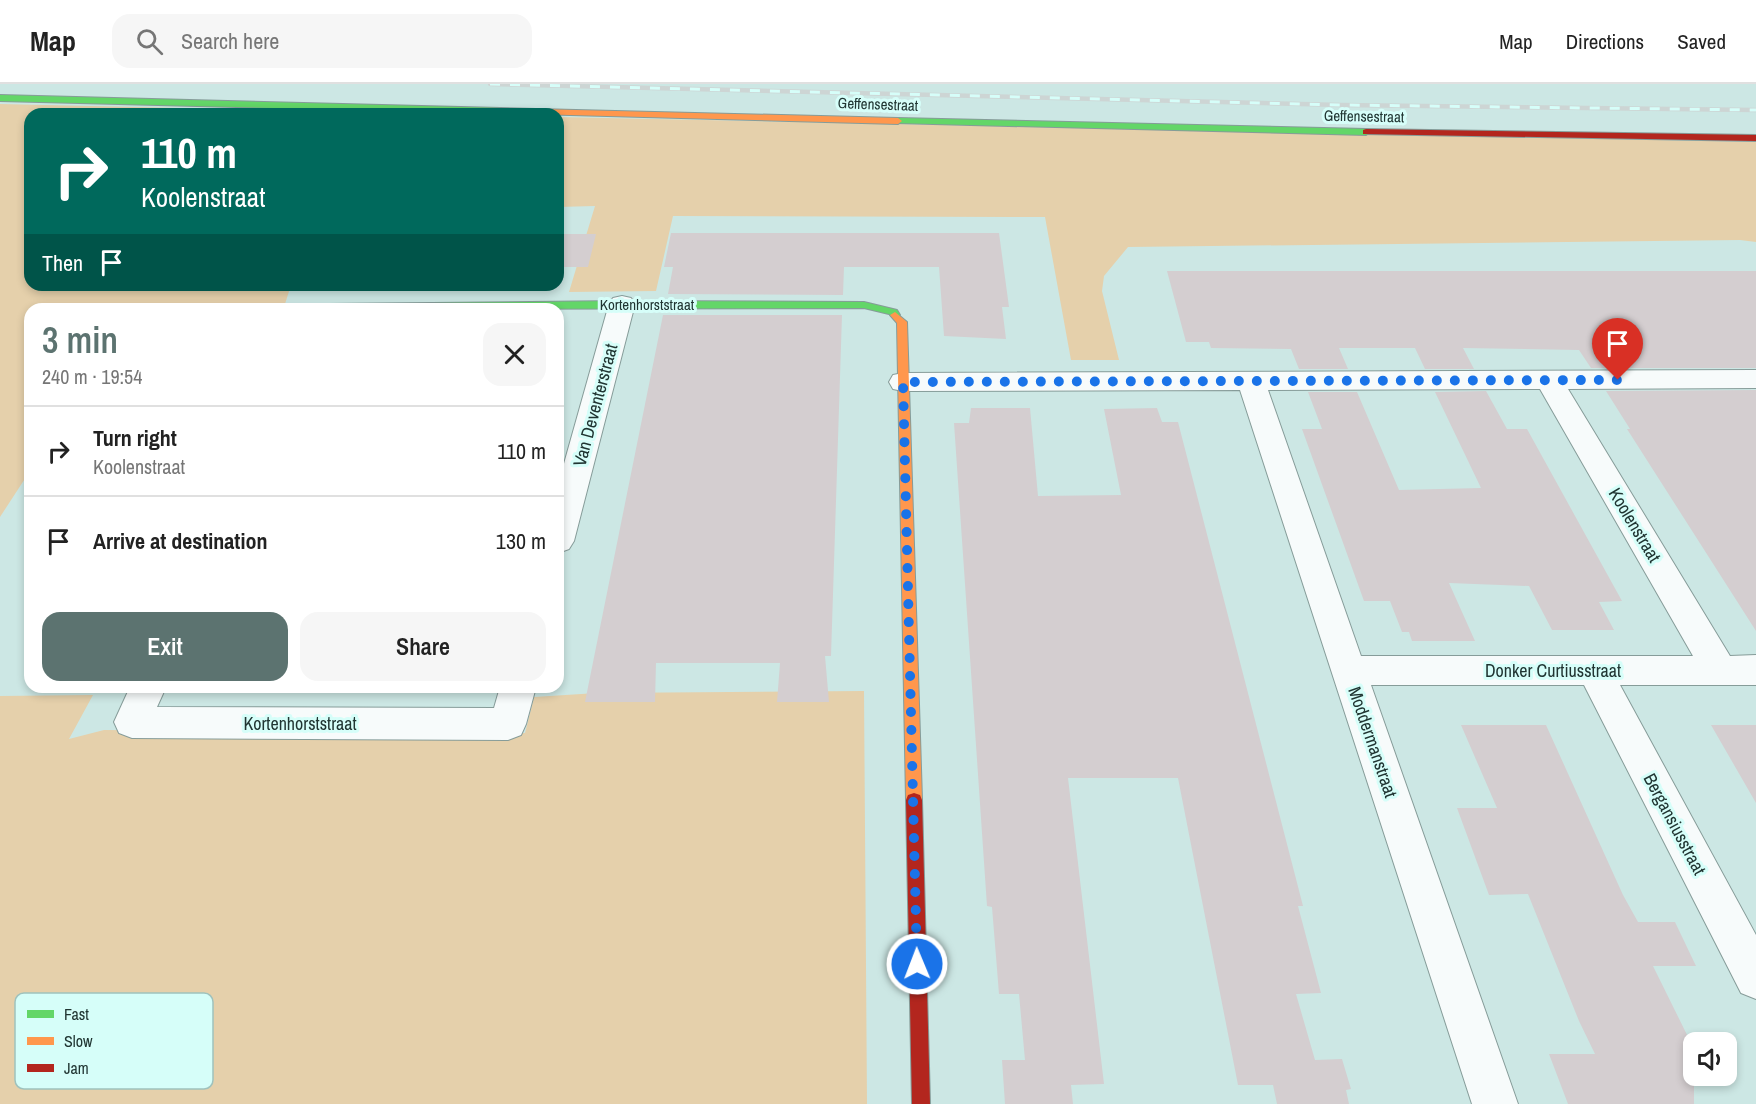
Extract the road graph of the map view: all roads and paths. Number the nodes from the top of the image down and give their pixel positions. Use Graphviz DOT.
graph roads {
  1 [pos="0,98"];
  2 [pos="390,108"];
  3 [pos="564,112"];
  4 [pos="1756,138"];
  5 [pos="622,304"];
  6 [pos="564,305"];
  7 [pos="1756,379"];
  8 [pos="1251,381"];
  9 [pos="1549,381"];
  10 [pos="903,382"];
  11 [pos="564,519"];
  12 [pos="1594,670"];
  13 [pos="1720,670"];
  14 [pos="1756,670"];
  15 [pos="1349,671"];
  16 [pos="145,693"];
  17 [pos="516,693"];
  18 [pos="1756,978"];
  19 [pos="921,1104"];
  20 [pos="1495,1104"];
  1 -- 2 [label="street, Geffensestraat"];
  3 -- 4 [label="street, Geffensestraat"];
  5 -- 6 [label="street, Kortenhorststraat"];
  5 -- 10 [label="street, Kortenhorststraat"];
  5 -- 11 [label="street, Van Deventerstraat"];
  7 -- 9 [label="street"];
  8 -- 9 [label="street"];
  8 -- 10 [label="street"];
  8 -- 15 [label="street, Moddermanstraat"];
  9 -- 13 [label="street, Koolenstraat"];
  10 -- 19 [label="street, Kortenhorststraat"];
  12 -- 13 [label="street, Donker Curtiusstraat"];
  12 -- 15 [label="street, Donker Curtiusstraat"];
  12 -- 18 [label="street, Bergansiusstraat"];
  13 -- 14 [label="street, Donker Curtiusstraat"];
  15 -- 20 [label="street, Moddermanstraat"];
  16 -- 17 [label="street, Kortenhorststraat"];
}
